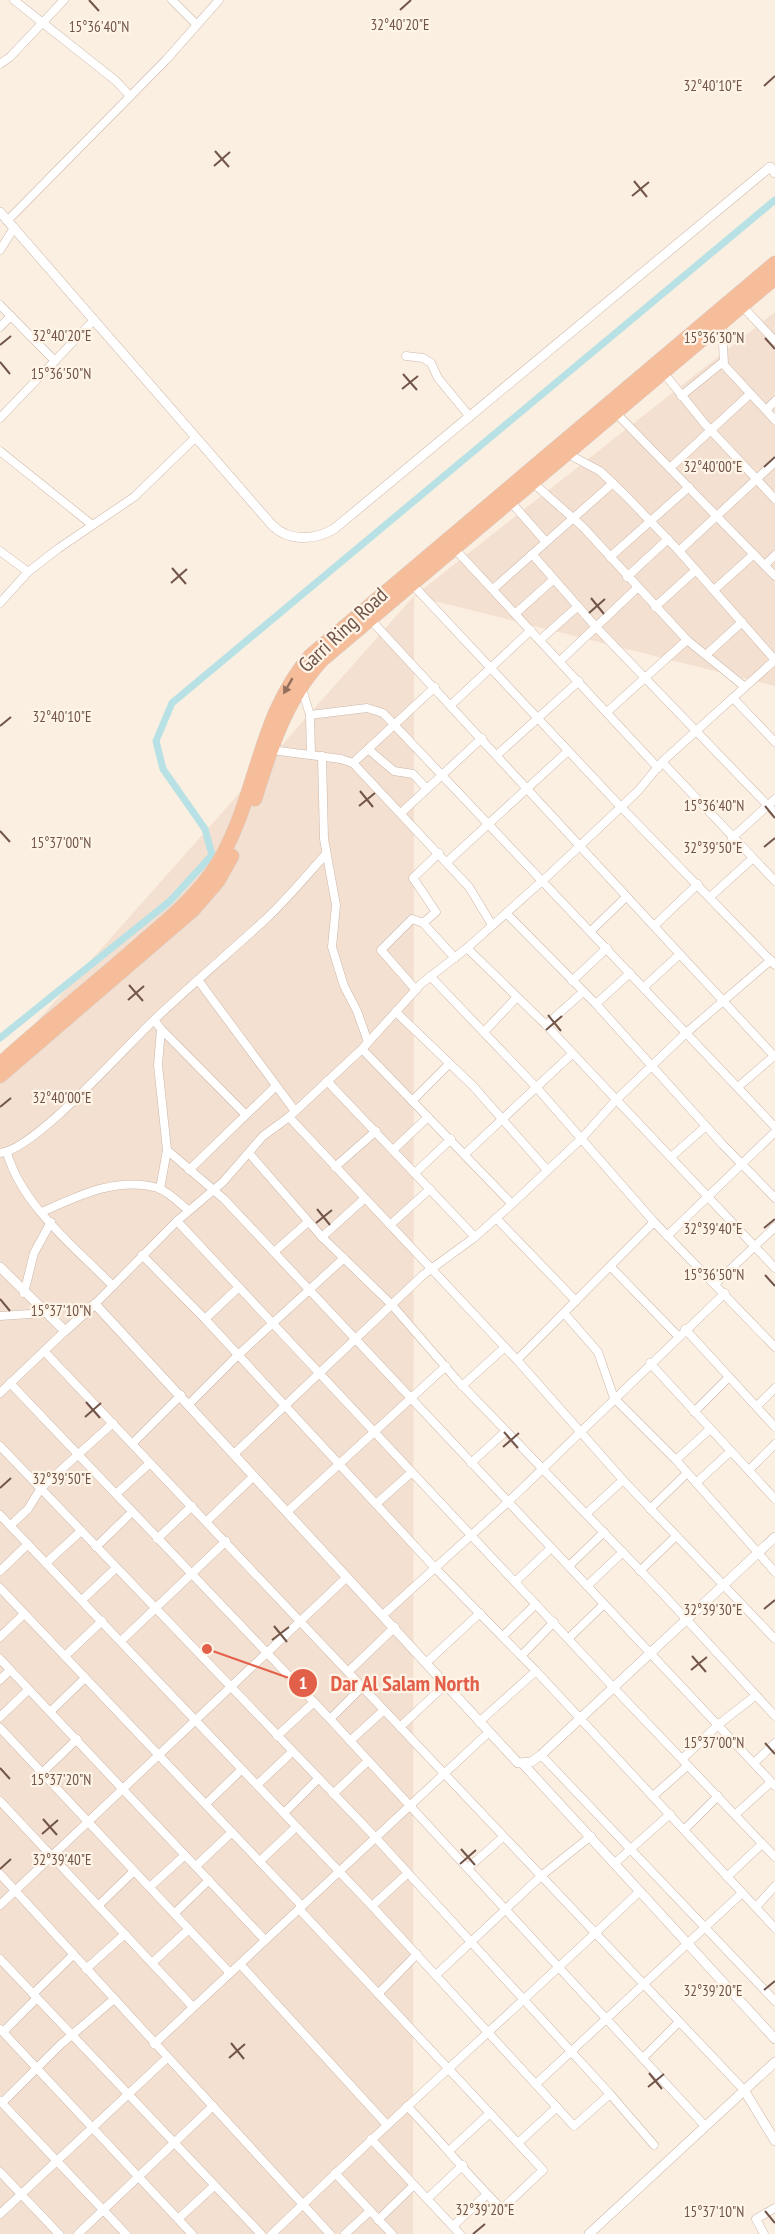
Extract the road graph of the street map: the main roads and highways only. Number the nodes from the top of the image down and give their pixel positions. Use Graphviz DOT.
graph roads {
  1 [pos="775,263"];
  2 [pos="775,278"];
  3 [pos="0,1064"];
  4 [pos="0,1076"];
  1 -- 3 [label="highway, Garri Ring Road, one-way"];
  2 -- 4 [label="highway, Garri Ring Road"];
}
